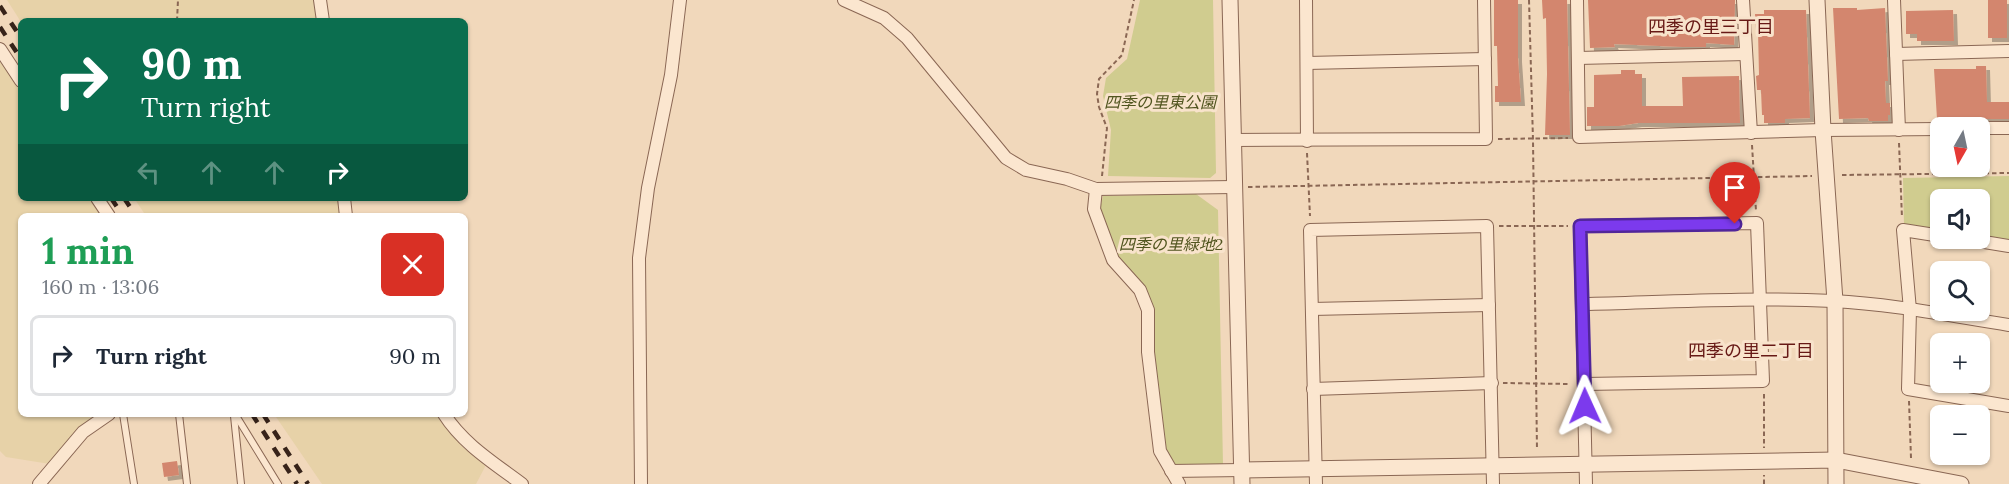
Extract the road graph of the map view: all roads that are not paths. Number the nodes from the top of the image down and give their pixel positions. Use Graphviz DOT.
graph roads {
  1 [pos="320,0"];
  2 [pos="680,0"];
  3 [pos="844,0"];
  4 [pos="1230,0"];
  5 [pos="1306,0"];
  6 [pos="1484,0"];
  7 [pos="1577,0"];
  8 [pos="1743,0"];
  9 [pos="1817,0"];
  10 [pos="1894,0"];
  11 [pos="859,3"];
  12 [pos="323,18"];
  13 [pos="0,49"];
  14 [pos="2009,51"];
  15 [pos="1746,54"];
  16 [pos="1896,54"];
  17 [pos="1578,58"];
  18 [pos="1485,59"];
  19 [pos="1306,63"];
  20 [pos="18,76"];
  21 [pos="1990,128"];
  22 [pos="2009,128"];
  23 [pos="1930,129"];
  24 [pos="1823,130"];
  25 [pos="1899,130"];
  26 [pos="1751,133"];
  27 [pos="1233,140"];
  28 [pos="1307,141"];
  29 [pos="1233,188"];
  30 [pos="1096,189"];
  31 [pos="1930,234"];
  32 [pos="1990,243"];
  33 [pos="2009,246"];
  34 [pos="1760,300"];
  35 [pos="1835,301"];
  36 [pos="1583,304"];
  37 [pos="1490,305"];
  38 [pos="1312,309"];
  39 [pos="1910,310"];
  40 [pos="2009,325"];
  41 [pos="1492,383"];
  42 [pos="1585,384"];
  43 [pos="1313,389"];
  44 [pos="2009,406"];
  45 [pos="105,417"];
  46 [pos="123,417"];
  47 [pos="179,417"];
  48 [pos="235,417"];
  49 [pos="237,417"];
  50 [pos="446,417"];
  51 [pos="1836,460"];
  52 [pos="1586,464"];
  53 [pos="1493,466"];
  54 [pos="1315,468"];
  55 [pos="1171,471"];
  56 [pos="1242,477"];
  57 [pos="39,484"];
  58 [pos="134,484"];
  59 [pos="187,484"];
  60 [pos="241,484"];
  61 [pos="278,484"];
  62 [pos="522,484"];
  63 [pos="640,484"];
  64 [pos="1179,484"];
  65 [pos="1316,484"];
  66 [pos="1493,484"];
  67 [pos="1586,484"];
  68 [pos="1836,484"];
  69 [pos="1961,484"];
  1 -- 12 [label="street"];
  2 -- 63 [label="street"];
  3 -- 11 [label="street"];
  4 -- 27 [label="street"];
  5 -- 19 [label="street"];
  6 -- 18 [label="street"];
  7 -- 17 [label="street"];
  8 -- 15 [label="street"];
  9 -- 24 [label="street"];
  10 -- 16 [label="street"];
  11 -- 30 [label="street"];
  13 -- 20 [label="street"];
  14 -- 16 [label="street"];
  15 -- 17 [label="street"];
  15 -- 26 [label="street"];
  16 -- 25 [label="street"];
  17 -- 26 [label="street"];
  18 -- 19 [label="street"];
  18 -- 28 [label="street"];
  19 -- 28 [label="street"];
  21 -- 22 [label="street"];
  23 -- 25 [label="street"];
  24 -- 25 [label="street"];
  24 -- 26 [label="street"];
  24 -- 35 [label="street"];
  27 -- 28 [label="street"];
  27 -- 29 [label="street"];
  29 -- 30 [label="street"];
  29 -- 56 [label="street"];
  30 -- 55 [label="street"];
  31 -- 39 [label="street"];
  32 -- 33 [label="street"];
  34 -- 35 [label="street"];
  34 -- 36 [label="street"];
  34 -- 36 [label="street"];
  34 -- 42 [label="street"];
  35 -- 39 [label="street"];
  35 -- 51 [label="street"];
  36 -- 42 [label="street"];
  37 -- 38 [label="street"];
  37 -- 38 [label="street"];
  37 -- 41 [label="street"];
  38 -- 43 [label="street"];
  39 -- 40 [label="street"];
  39 -- 44 [label="street"];
  41 -- 43 [label="street"];
  41 -- 53 [label="street"];
  42 -- 52 [label="street"];
  43 -- 54 [label="street"];
  45 -- 57 [label="street"];
  46 -- 58 [label="lane"];
  47 -- 59 [label="lane"];
  48 -- 60 [label="lane"];
  49 -- 61 [label="lane"];
  50 -- 62 [label="street"];
  51 -- 52 [label="street"];
  51 -- 68 [label="street"];
  51 -- 69 [label="street"];
  52 -- 53 [label="street"];
  52 -- 67 [label="street"];
  53 -- 54 [label="street"];
  53 -- 66 [label="street"];
  54 -- 56 [label="street"];
  54 -- 65 [label="street"];
  55 -- 56 [label="street"];
  55 -- 64 [label="street"];
}
